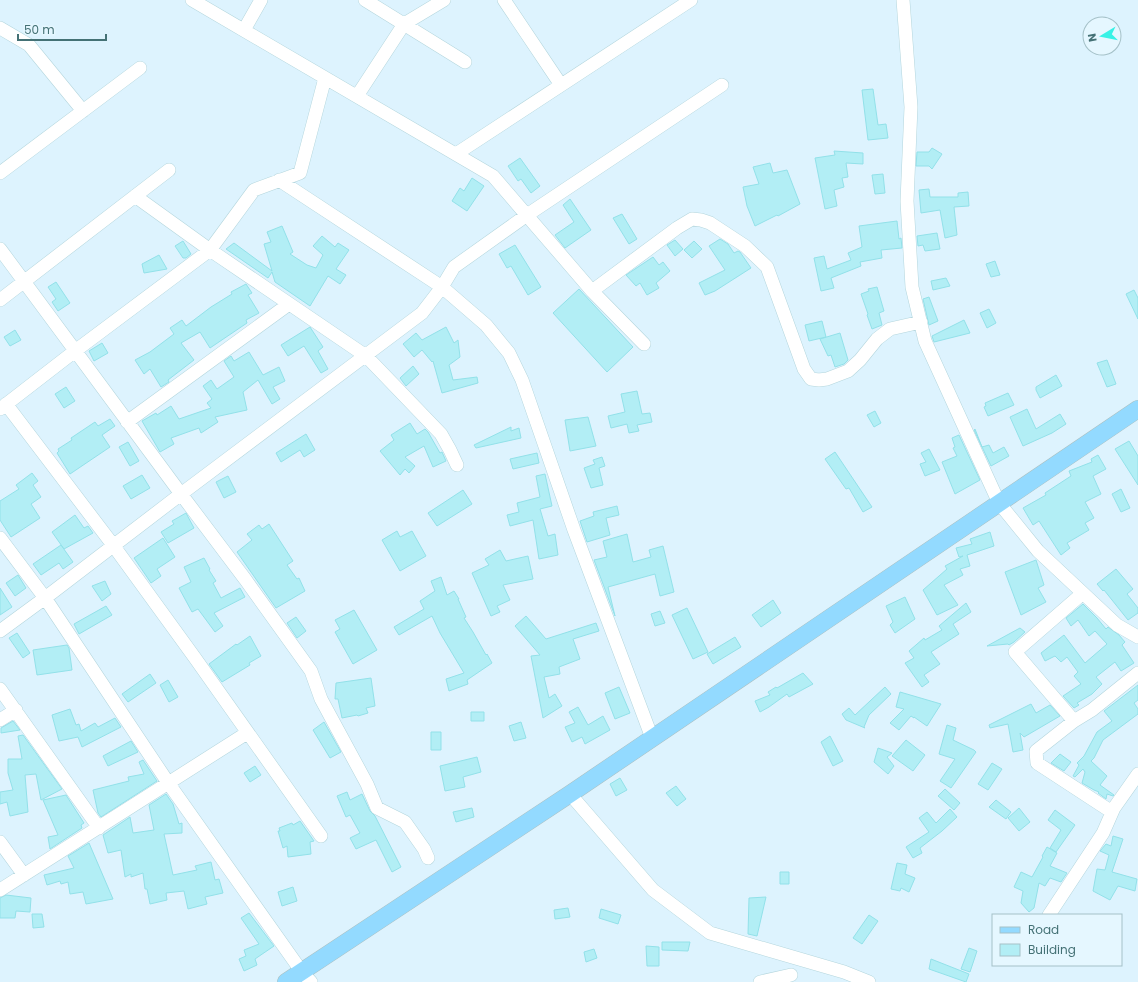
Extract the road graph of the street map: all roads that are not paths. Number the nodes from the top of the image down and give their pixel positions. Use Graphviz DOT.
graph roads {
  1 [pos="192,0"];
  2 [pos="261,0"];
  3 [pos="364,0"];
  4 [pos="444,0"];
  5 [pos="504,0"];
  6 [pos="691,0"];
  7 [pos="903,0"];
  8 [pos="404,24"];
  9 [pos="0,28"];
  10 [pos="244,30"];
  11 [pos="465,62"];
  12 [pos="140,68"];
  13 [pos="325,78"];
  14 [pos="561,85"];
  15 [pos="722,85"];
  16 [pos="357,96"];
  17 [pos="83,111"];
  18 [pos="456,154"];
  19 [pos="169,170"];
  20 [pos="0,173"];
  21 [pos="279,180"];
  22 [pos="135,196"];
  23 [pos="526,215"];
  24 [pos="0,250"];
  25 [pos="210,250"];
  26 [pos="24,282"];
  27 [pos="442,287"];
  28 [pos="592,291"];
  29 [pos="0,300"];
  30 [pos="289,304"];
  31 [pos="920,322"];
  32 [pos="644,344"];
  33 [pos="75,351"];
  34 [pos="366,356"];
  35 [pos="3,407"];
  36 [pos="1138,409"];
  37 [pos="127,422"];
  38 [pos="457,465"];
  39 [pos="180,494"];
  40 [pos="999,503"];
  41 [pos="0,538"];
  42 [pos="113,545"];
  43 [pos="1083,593"];
  44 [pos="45,598"];
  45 [pos="0,631"];
  46 [pos="1138,638"];
  47 [pos="1138,673"];
  48 [pos="0,689"];
  49 [pos="16,710"];
  50 [pos="0,720"];
  51 [pos="1074,720"];
  52 [pos="247,733"];
  53 [pos="652,738"];
  54 [pos="1138,774"];
  55 [pos="169,784"];
  56 [pos="570,794"];
  57 [pos="1112,812"];
  58 [pos="99,828"];
  59 [pos="321,836"];
  60 [pos="0,842"];
  61 [pos="428,858"];
  62 [pos="24,875"];
  63 [pos="0,890"];
  64 [pos="1050,914"];
  65 [pos="797,959"];
  66 [pos="306,977"];
  67 [pos="792,979"];
  68 [pos="286,982"];
  69 [pos="760,982"];
  70 [pos="869,982"];
  1 -- 10 [label="street"];
  2 -- 10 [label="street"];
  3 -- 8 [label="street"];
  4 -- 8 [label="street"];
  5 -- 14 [label="street"];
  6 -- 14 [label="street"];
  7 -- 31 [label="street"];
  8 -- 11 [label="street"];
  8 -- 16 [label="street"];
  9 -- 17 [label="street"];
  10 -- 13 [label="street"];
  12 -- 17 [label="street"];
  13 -- 16 [label="street"];
  13 -- 21 [label="street"];
  14 -- 18 [label="street"];
  15 -- 23 [label="street"];
  16 -- 18 [label="street"];
  17 -- 20 [label="street"];
  18 -- 23 [label="street"];
  19 -- 22 [label="street"];
  21 -- 25 [label="street"];
  21 -- 27 [label="street"];
  22 -- 25 [label="street"];
  22 -- 26 [label="street"];
  23 -- 27 [label="street"];
  23 -- 28 [label="street"];
  24 -- 26 [label="street"];
  25 -- 30 [label="street"];
  25 -- 33 [label="street"];
  26 -- 29 [label="street"];
  26 -- 33 [label="street"];
  27 -- 34 [label="street"];
  27 -- 53 [label="street"];
  28 -- 31 [label="street"];
  28 -- 32 [label="street"];
  30 -- 34 [label="street"];
  30 -- 37 [label="street"];
  31 -- 40 [label="street"];
  33 -- 35 [label="street"];
  33 -- 37 [label="street"];
  34 -- 38 [label="street"];
  34 -- 39 [label="street"];
  35 -- 42 [label="street"];
  36 -- 40 [label="main road"];
  37 -- 39 [label="street"];
  39 -- 42 [label="street"];
  39 -- 61 [label="street"];
  40 -- 43 [label="street"];
  40 -- 53 [label="main road"];
  41 -- 44 [label="street"];
  42 -- 44 [label="street"];
  42 -- 52 [label="street"];
  43 -- 46 [label="street"];
  43 -- 51 [label="street"];
  44 -- 45 [label="street"];
  44 -- 55 [label="street"];
  47 -- 51 [label="street"];
  48 -- 49 [label="street"];
  49 -- 50 [label="street"];
  49 -- 58 [label="street"];
  51 -- 57 [label="street"];
  52 -- 55 [label="street"];
  52 -- 59 [label="street"];
  53 -- 56 [label="main road"];
  54 -- 57 [label="street"];
  55 -- 58 [label="street"];
  55 -- 66 [label="street"];
  56 -- 65 [label="street"];
  56 -- 66 [label="main road"];
  57 -- 64 [label="street"];
  58 -- 62 [label="street"];
  60 -- 62 [label="street"];
  62 -- 63 [label="street"];
  65 -- 67 [label="street"];
  65 -- 70 [label="street"];
  66 -- 68 [label="main road"];
  67 -- 69 [label="street"];
}
